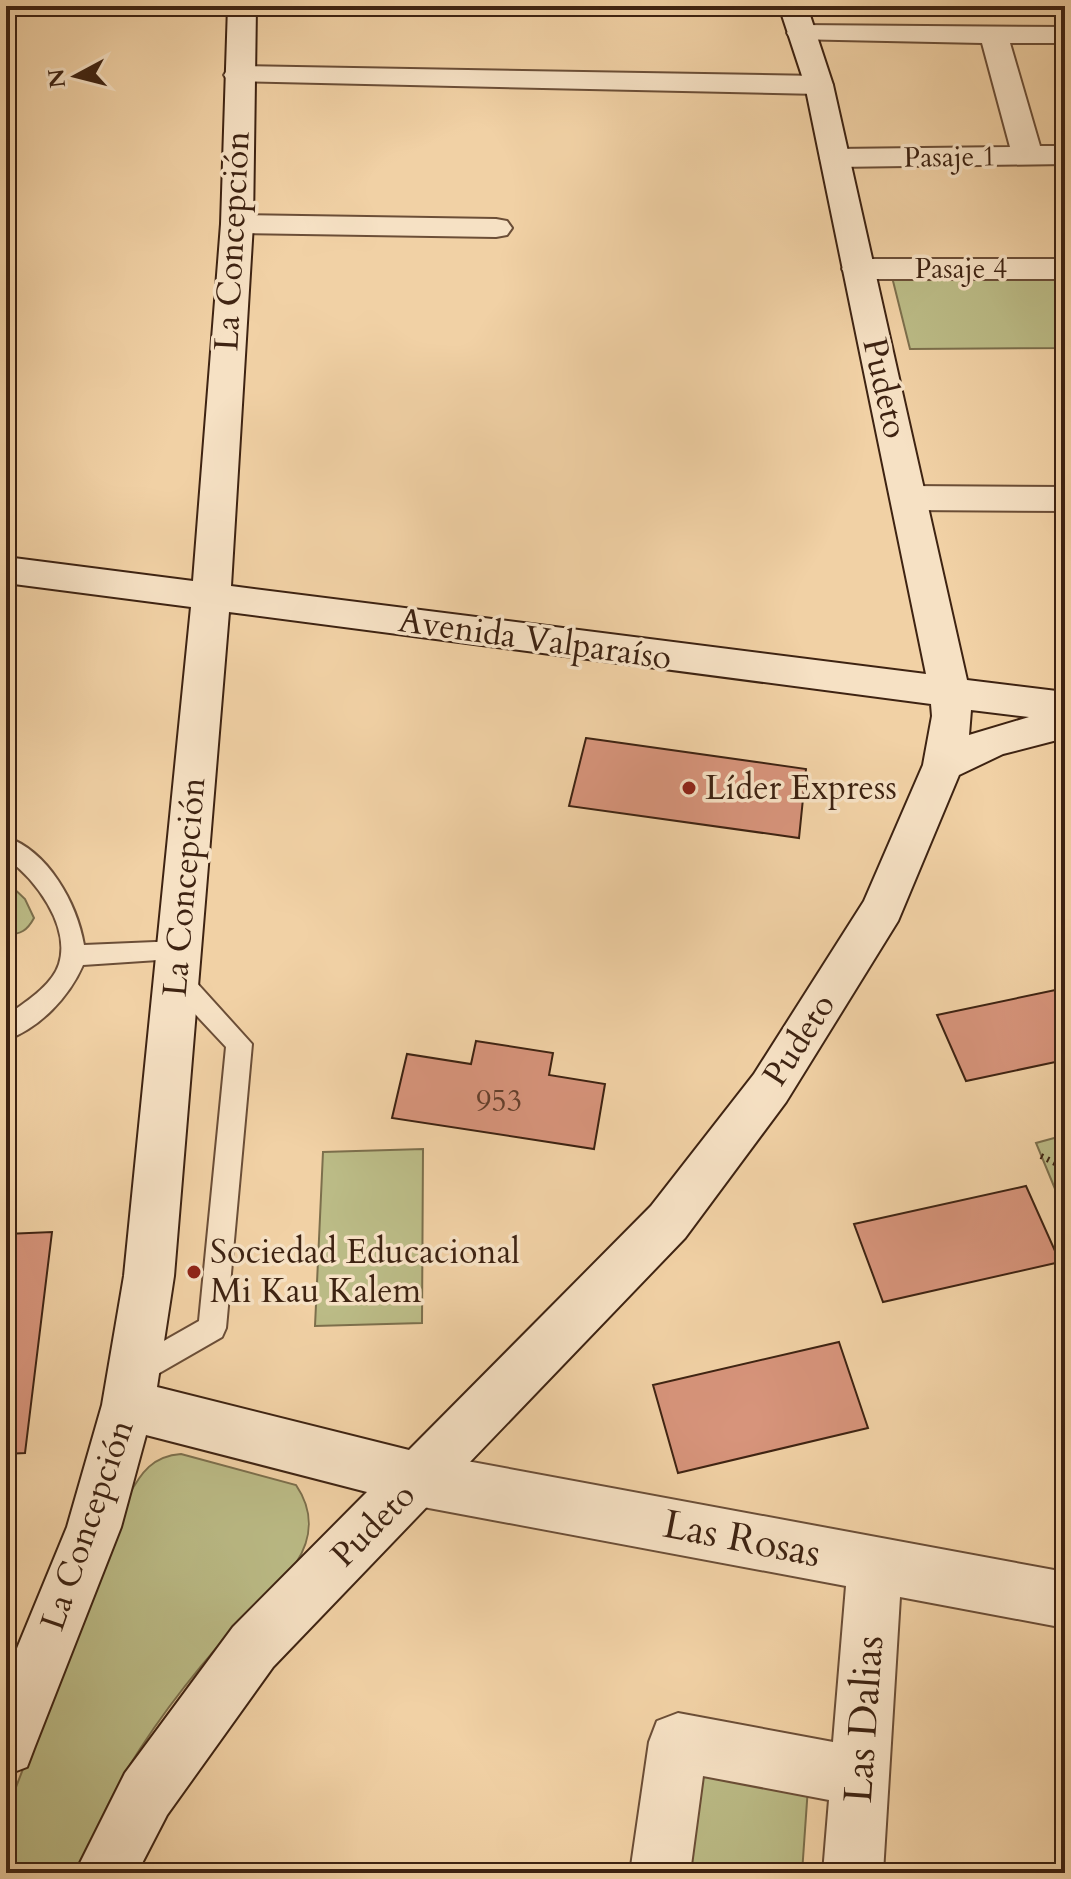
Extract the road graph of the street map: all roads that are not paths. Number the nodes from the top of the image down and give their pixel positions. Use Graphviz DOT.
graph roads {
  1 [pos="242,6"];
  2 [pos="797,20"];
  3 [pos="994,35"];
  4 [pos="1065,35"];
  5 [pos="238,75"];
  6 [pos="819,85"];
  7 [pos="1065,155"];
  8 [pos="1028,156"];
  9 [pos="835,158"];
  10 [pos="237,224"];
  11 [pos="496,228"];
  12 [pos="858,269"];
  13 [pos="1065,269"];
  14 [pos="909,498"];
  15 [pos="1065,499"];
  16 [pos="6,570"];
  17 [pos="211,595"];
  18 [pos="950,694"];
  19 [pos="1065,707"];
  20 [pos="1065,723"];
  21 [pos="943,765"];
  22 [pos="6,846"];
  23 [pos="74,955"];
  24 [pos="178,964"];
  25 [pos="6,1029"];
  26 [pos="131,1390"];
  27 [pos="418,1479"];
  28 [pos="875,1564"];
  29 [pos="1065,1600"];
  30 [pos="6,1746"];
  31 [pos="860,1777"];
  32 [pos="105,1873"];
  33 [pos="660,1873"];
  34 [pos="853,1873"];
  1 -- 5 [label="main road, La Concepción"];
  2 -- 3 [label="main road"];
  2 -- 6 [label="main road, Pudeto"];
  3 -- 4 [label="main road"];
  3 -- 8 [label="main road"];
  5 -- 6 [label="main road"];
  5 -- 10 [label="main road, La Concepción"];
  6 -- 9 [label="main road, Pudeto"];
  7 -- 8 [label="main road, Pasaje 1"];
  8 -- 9 [label="main road, Pasaje 1"];
  9 -- 12 [label="main road, Pudeto"];
  10 -- 11 [label="main road"];
  10 -- 17 [label="main road, La Concepción"];
  12 -- 13 [label="main road, Pasaje 4"];
  12 -- 14 [label="main road, Pudeto"];
  14 -- 15 [label="main road"];
  14 -- 18 [label="main road, Pudeto"];
  16 -- 17 [label="main road, Avenida Valparaíso"];
  17 -- 18 [label="main road, Avenida Valparaíso"];
  17 -- 24 [label="main road, La Concepción"];
  18 -- 19 [label="main road, Avenida Valparaíso"];
  18 -- 21 [label="main road, Pudeto"];
  20 -- 21 [label="main road"];
  21 -- 27 [label="main road, Pudeto"];
  22 -- 23 [label="lane"];
  23 -- 24 [label="lane"];
  23 -- 25 [label="lane"];
  24 -- 26 [label="main road, La Concepción"];
  24 -- 26 [label="lane"];
  26 -- 27 [label="main road, Las Rosas"];
  26 -- 30 [label="main road, La Concepción"];
  27 -- 28 [label="main road, Las Rosas"];
  27 -- 32 [label="main road, Pudeto"];
  28 -- 29 [label="main road, Las Rosas"];
  28 -- 31 [label="main road, Las Dalias"];
  31 -- 33 [label="main road"];
  31 -- 34 [label="main road, Las Dalias"];
}
